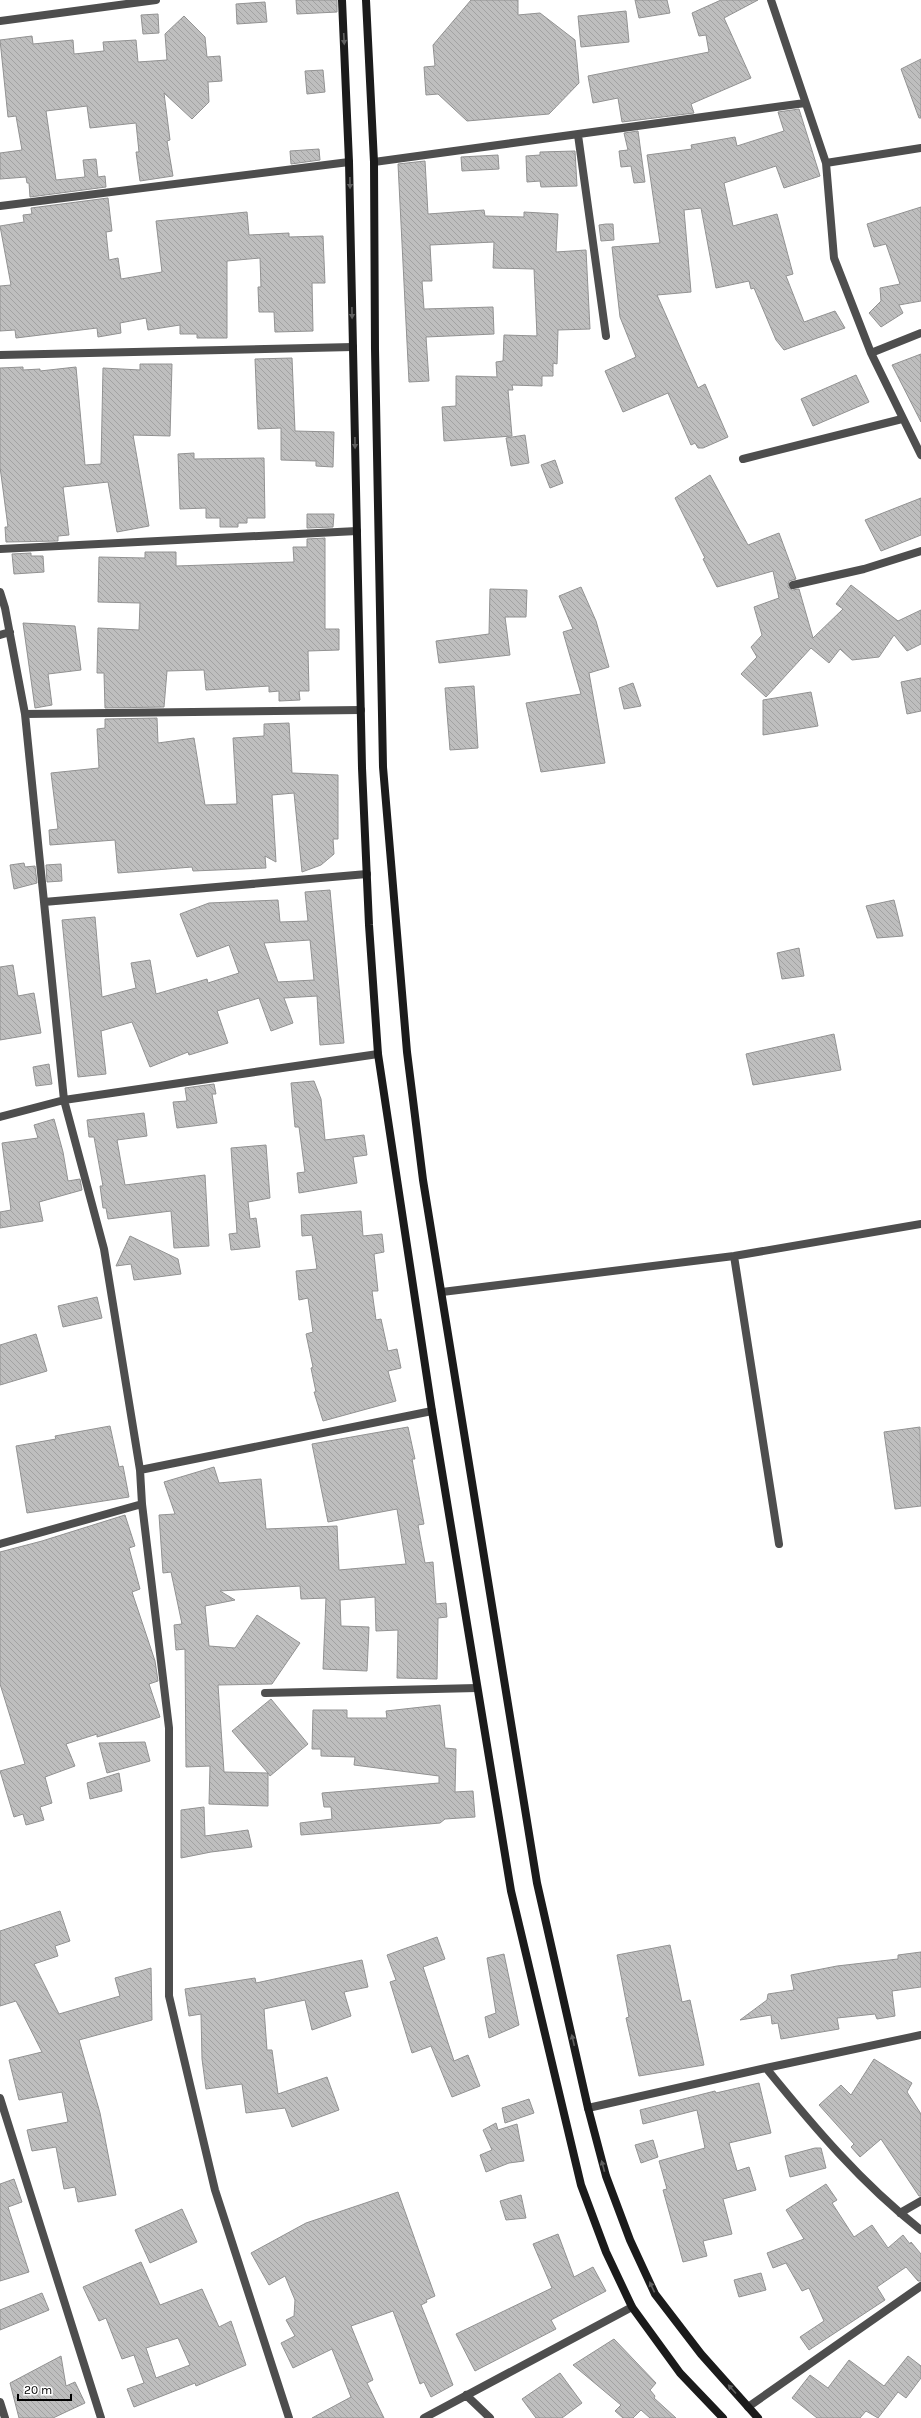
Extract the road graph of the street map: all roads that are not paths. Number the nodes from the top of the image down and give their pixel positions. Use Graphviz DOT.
graph roads {
  1 [pos="156,0"];
  2 [pos="342,0"];
  3 [pos="366,0"];
  4 [pos="771,0"];
  5 [pos="0,21"];
  6 [pos="806,104"];
  7 [pos="578,134"];
  8 [pos="921,148"];
  9 [pos="349,162"];
  10 [pos="374,162"];
  11 [pos="826,163"];
  12 [pos="0,206"];
  13 [pos="921,333"];
  14 [pos="606,336"];
  15 [pos="353,347"];
  16 [pos="871,353"];
  17 [pos="0,355"];
  18 [pos="902,419"];
  19 [pos="921,455"];
  20 [pos="744,459"];
  21 [pos="357,531"];
  22 [pos="0,549"];
  23 [pos="921,551"];
  24 [pos="793,584"];
  25 [pos="0,592"];
  26 [pos="10,632"];
  27 [pos="0,634"];
  28 [pos="361,710"];
  29 [pos="25,714"];
  30 [pos="367,874"];
  31 [pos="44,902"];
  32 [pos="378,1054"];
  33 [pos="64,1100"];
  34 [pos="0,1117"];
  35 [pos="921,1224"];
  36 [pos="734,1256"];
  37 [pos="442,1292"];
  38 [pos="432,1411"];
  39 [pos="140,1470"];
  40 [pos="142,1504"];
  41 [pos="0,1544"];
  42 [pos="779,1544"];
  43 [pos="477,1688"];
  44 [pos="265,1693"];
  45 [pos="921,2035"];
  46 [pos="766,2068"];
  47 [pos="0,2098"];
  48 [pos="588,2108"];
  49 [pos="921,2201"];
  50 [pos="900,2214"];
  51 [pos="921,2230"];
  52 [pos="921,2286"];
  53 [pos="632,2307"];
  54 [pos="466,2396"];
  55 [pos="0,2402"];
  56 [pos="748,2407"];
  57 [pos="5,2418"];
  58 [pos="101,2418"];
  59 [pos="289,2418"];
  60 [pos="424,2418"];
  61 [pos="490,2418"];
  62 [pos="723,2418"];
  63 [pos="758,2418"];
  1 -- 5 [label="street"];
  2 -- 9 [label="main road, one-way"];
  3 -- 10 [label="main road"];
  4 -- 6 [label="street"];
  6 -- 7 [label="street"];
  6 -- 11 [label="street"];
  7 -- 10 [label="street"];
  7 -- 14 [label="street"];
  8 -- 11 [label="street"];
  9 -- 12 [label="street"];
  9 -- 15 [label="main road, one-way"];
  10 -- 37 [label="main road"];
  11 -- 16 [label="street"];
  13 -- 16 [label="street"];
  15 -- 17 [label="street"];
  15 -- 21 [label="main road, one-way"];
  16 -- 18 [label="street"];
  18 -- 19 [label="street"];
  18 -- 20 [label="street"];
  21 -- 22 [label="street"];
  21 -- 28 [label="main road"];
  23 -- 24 [label="street"];
  25 -- 26 [label="street"];
  26 -- 27 [label="street"];
  26 -- 29 [label="street"];
  28 -- 29 [label="street"];
  28 -- 30 [label="main road"];
  29 -- 31 [label="street"];
  30 -- 31 [label="street"];
  30 -- 32 [label="main road"];
  31 -- 33 [label="street"];
  32 -- 33 [label="street"];
  32 -- 38 [label="main road"];
  33 -- 34 [label="street"];
  33 -- 39 [label="street"];
  35 -- 36 [label="street"];
  36 -- 37 [label="street"];
  36 -- 42 [label="street"];
  48 -- 37 [label="main road, one-way"];
  38 -- 39 [label="street"];
  38 -- 43 [label="main road"];
  39 -- 40 [label="street"];
  40 -- 41 [label="street"];
  40 -- 59 [label="street"];
  43 -- 44 [label="street"];
  43 -- 53 [label="main road"];
  45 -- 46 [label="street"];
  46 -- 48 [label="street"];
  46 -- 50 [label="street"];
  47 -- 58 [label="street"];
  56 -- 48 [label="main road, one-way"];
  49 -- 50 [label="street"];
  50 -- 51 [label="street"];
  52 -- 56 [label="street"];
  53 -- 54 [label="street"];
  53 -- 62 [label="main road"];
  54 -- 60 [label="street"];
  54 -- 61 [label="street"];
  55 -- 57 [label="street"];
  56 -- 63 [label="main road"];
}
